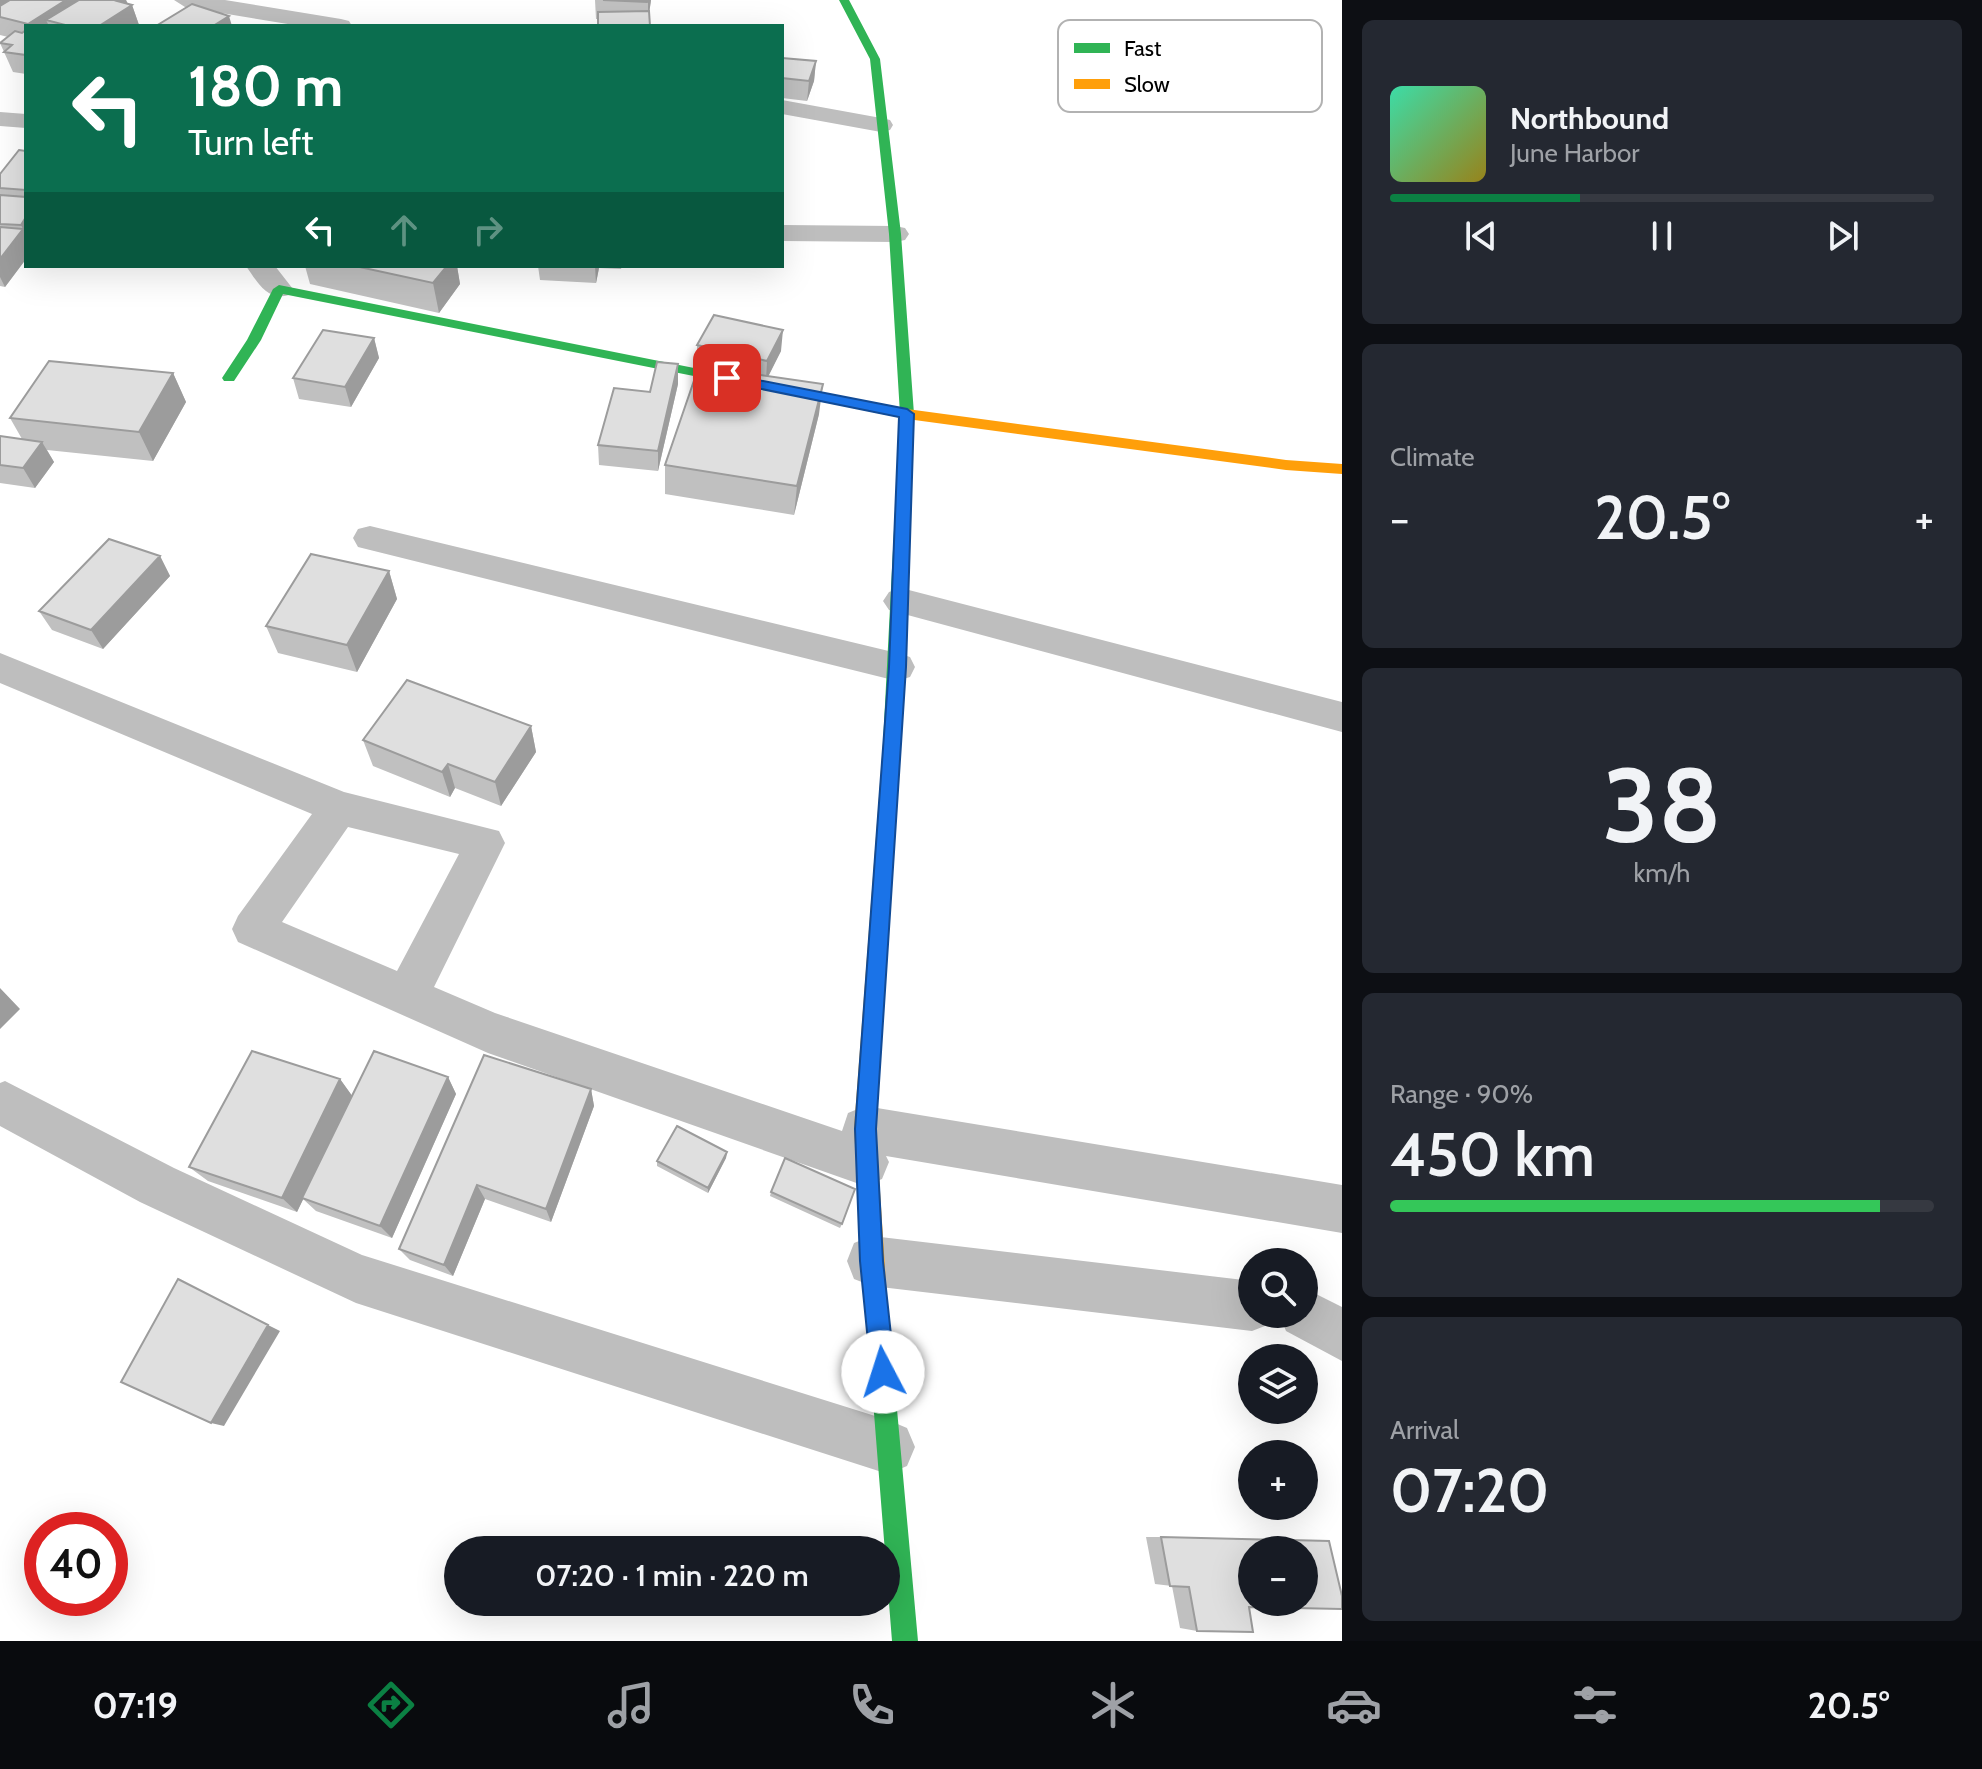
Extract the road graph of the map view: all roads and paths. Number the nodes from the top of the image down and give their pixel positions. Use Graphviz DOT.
graph roads {
  1 [pos="185,0"];
  2 [pos="844,0"];
  3 [pos="323,24"];
  4 [pos="784,107"];
  5 [pos="0,119"];
  6 [pos="24,121"];
  7 [pos="881,125"];
  8 [pos="784,233"];
  9 [pos="895,234"];
  10 [pos="262,268"];
  11 [pos="279,289"];
  12 [pos="229,378"];
  13 [pos="907,414"];
  14 [pos="1342,469"];
  15 [pos="370,538"];
  16 [pos="901,601"];
  17 [pos="0,667"];
  18 [pos="897,667"];
  19 [pos="1342,717"];
  20 [pos="339,808"];
  21 [pos="407,996"];
  22 [pos="5,1104"];
  23 [pos="865,1146"];
  24 [pos="1342,1209"];
  25 [pos="872,1261"];
  26 [pos="1238,1304"];
  27 [pos="1318,1321"];
  28 [pos="1342,1335"];
  29 [pos="888,1447"];
  30 [pos="905,1641"];
  1 -- 3 [label="street"];
  2 -- 7 [label="street"];
  4 -- 7 [label="street"];
  5 -- 6 [label="street"];
  7 -- 9 [label="street"];
  8 -- 9 [label="street"];
  9 -- 13 [label="street"];
  10 -- 11 [label="street"];
  11 -- 12 [label="street"];
  11 -- 13 [label="street"];
  13 -- 14 [label="street"];
  13 -- 16 [label="street"];
  15 -- 18 [label="street"];
  16 -- 18 [label="street"];
  16 -- 19 [label="street"];
  17 -- 20 [label="street"];
  18 -- 23 [label="street"];
  20 -- 21 [label="street"];
  20 -- 21 [label="street"];
  21 -- 23 [label="street"];
  22 -- 29 [label="street"];
  23 -- 24 [label="street"];
  23 -- 25 [label="street"];
  25 -- 26 [label="street"];
  25 -- 29 [label="street"];
  27 -- 28 [label="street"];
  29 -- 30 [label="street"];
}
